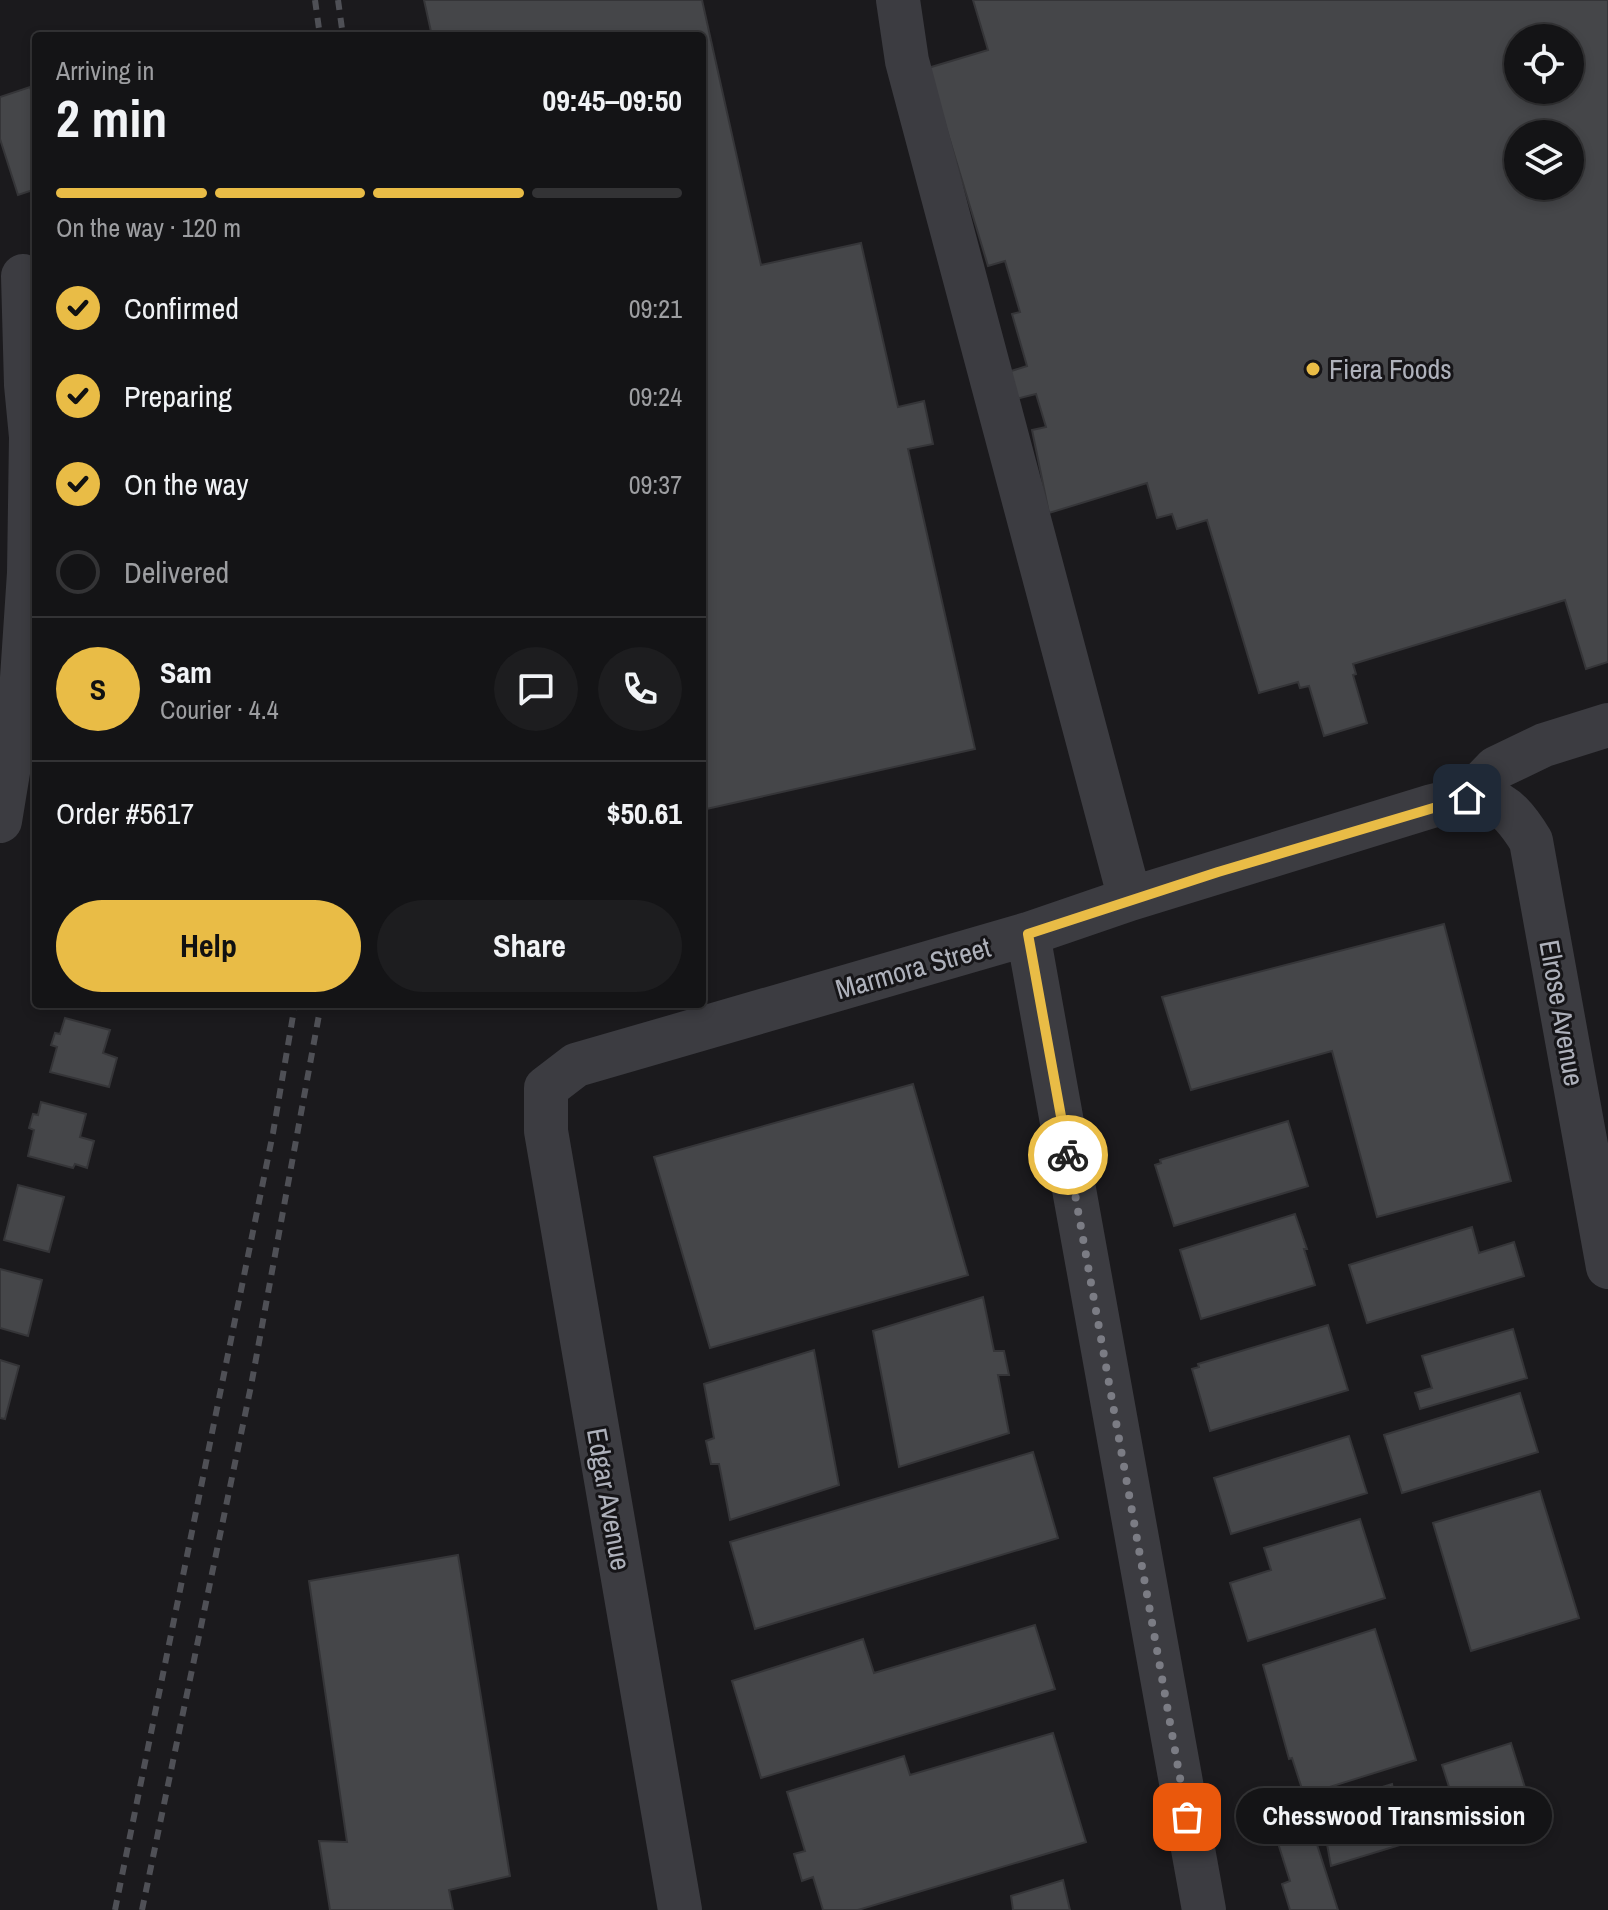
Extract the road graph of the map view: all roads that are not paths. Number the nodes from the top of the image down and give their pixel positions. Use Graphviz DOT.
graph roads {
  1 [pos="898,0"];
  2 [pos="20,277"];
  3 [pos="1608,725"];
  4 [pos="1467,798"];
  5 [pos="0,821"];
  6 [pos="1130,899"];
  7 [pos="1028,934"];
  8 [pos="546,1088"];
  9 [pos="1608,1267"];
  10 [pos="680,1910"];
  11 [pos="1204,1910"];
  1 -- 6 [label="street"];
  2 -- 5 [label="street"];
  3 -- 4 [label="street"];
  4 -- 6 [label="street, Marmora Street"];
  4 -- 9 [label="street, Elrose Avenue"];
  6 -- 7 [label="street, Marmora Street"];
  7 -- 8 [label="street, Marmora Street"];
  7 -- 11 [label="street"];
  8 -- 10 [label="street, Edgar Avenue"];
}
